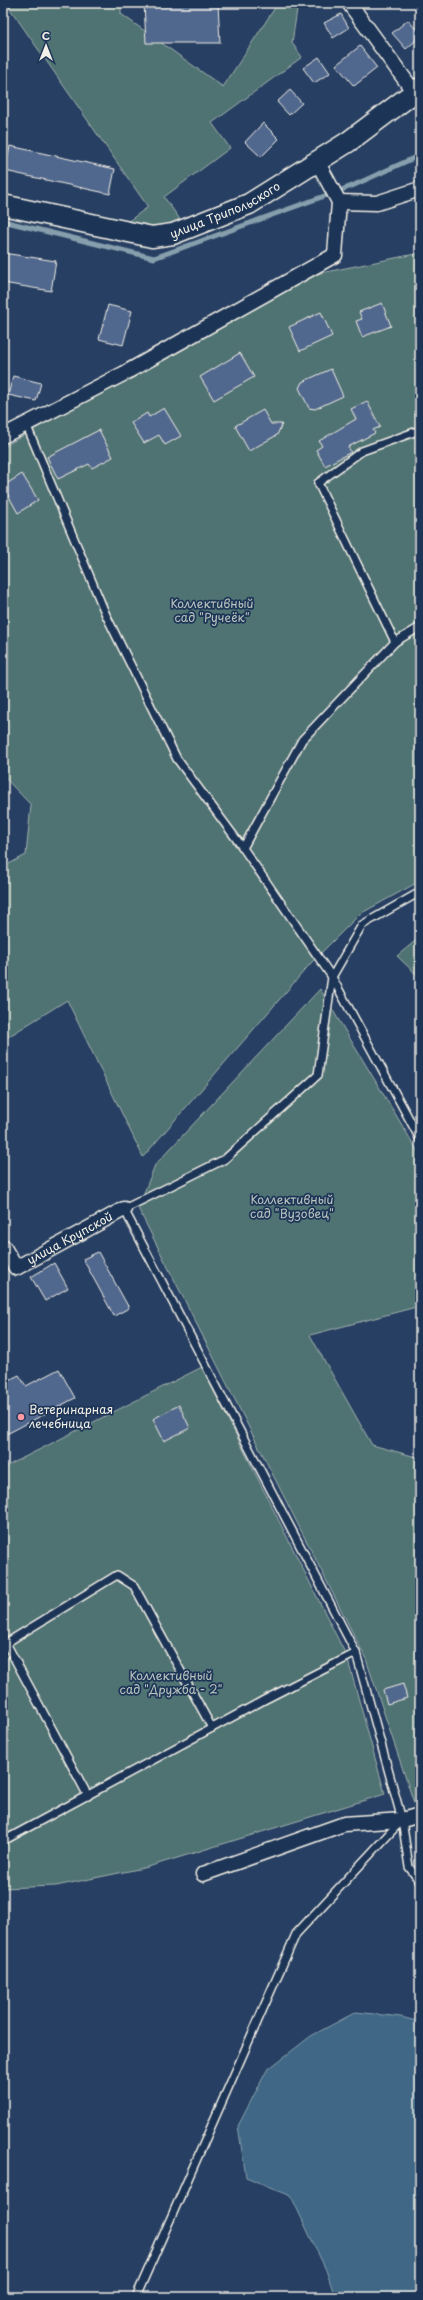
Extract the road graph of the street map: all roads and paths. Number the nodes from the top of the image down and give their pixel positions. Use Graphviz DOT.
graph roads {
  1 [pos="349,3"];
  2 [pos="417,90"];
  3 [pos="318,161"];
  4 [pos="420,189"];
  5 [pos="340,202"];
  6 [pos="3,205"];
  7 [pos="26,424"];
  8 [pos="420,430"];
  9 [pos="3,436"];
  10 [pos="420,627"];
  11 [pos="395,642"];
  12 [pos="243,848"];
  13 [pos="420,892"];
  14 [pos="332,977"];
  15 [pos="420,1138"];
  16 [pos="124,1209"];
  17 [pos="3,1246"];
  18 [pos="356,1653"];
  19 [pos="212,1728"];
  20 [pos="88,1796"];
  21 [pos="420,1815"];
  22 [pos="402,1820"];
  23 [pos="3,1842"];
  24 [pos="204,1874"];
  25 [pos="420,1882"];
  26 [pos="136,2297"];
  1 -- 2 [label="street"];
  2 -- 3 [label="street, улица Трипольского"];
  3 -- 5 [label="street"];
  3 -- 6 [label="street, улица Трипольского"];
  4 -- 5 [label="street"];
  5 -- 7 [label="street"];
  7 -- 9 [label="street"];
  7 -- 12 [label="lane"];
  8 -- 11 [label="lane"];
  10 -- 11 [label="lane"];
  11 -- 12 [label="lane"];
  12 -- 14 [label="lane"];
  13 -- 14 [label="lane"];
  14 -- 15 [label="lane"];
  14 -- 16 [label="lane"];
  16 -- 17 [label="street, улица Крупской"];
  16 -- 18 [label="lane"];
  18 -- 19 [label="lane"];
  18 -- 22 [label="lane"];
  19 -- 20 [label="lane"];
  19 -- 20 [label="lane"];
  20 -- 23 [label="lane"];
  21 -- 22 [label="street"];
  22 -- 24 [label="street"];
  22 -- 25 [label="lane"];
  22 -- 26 [label="lane"];
}
